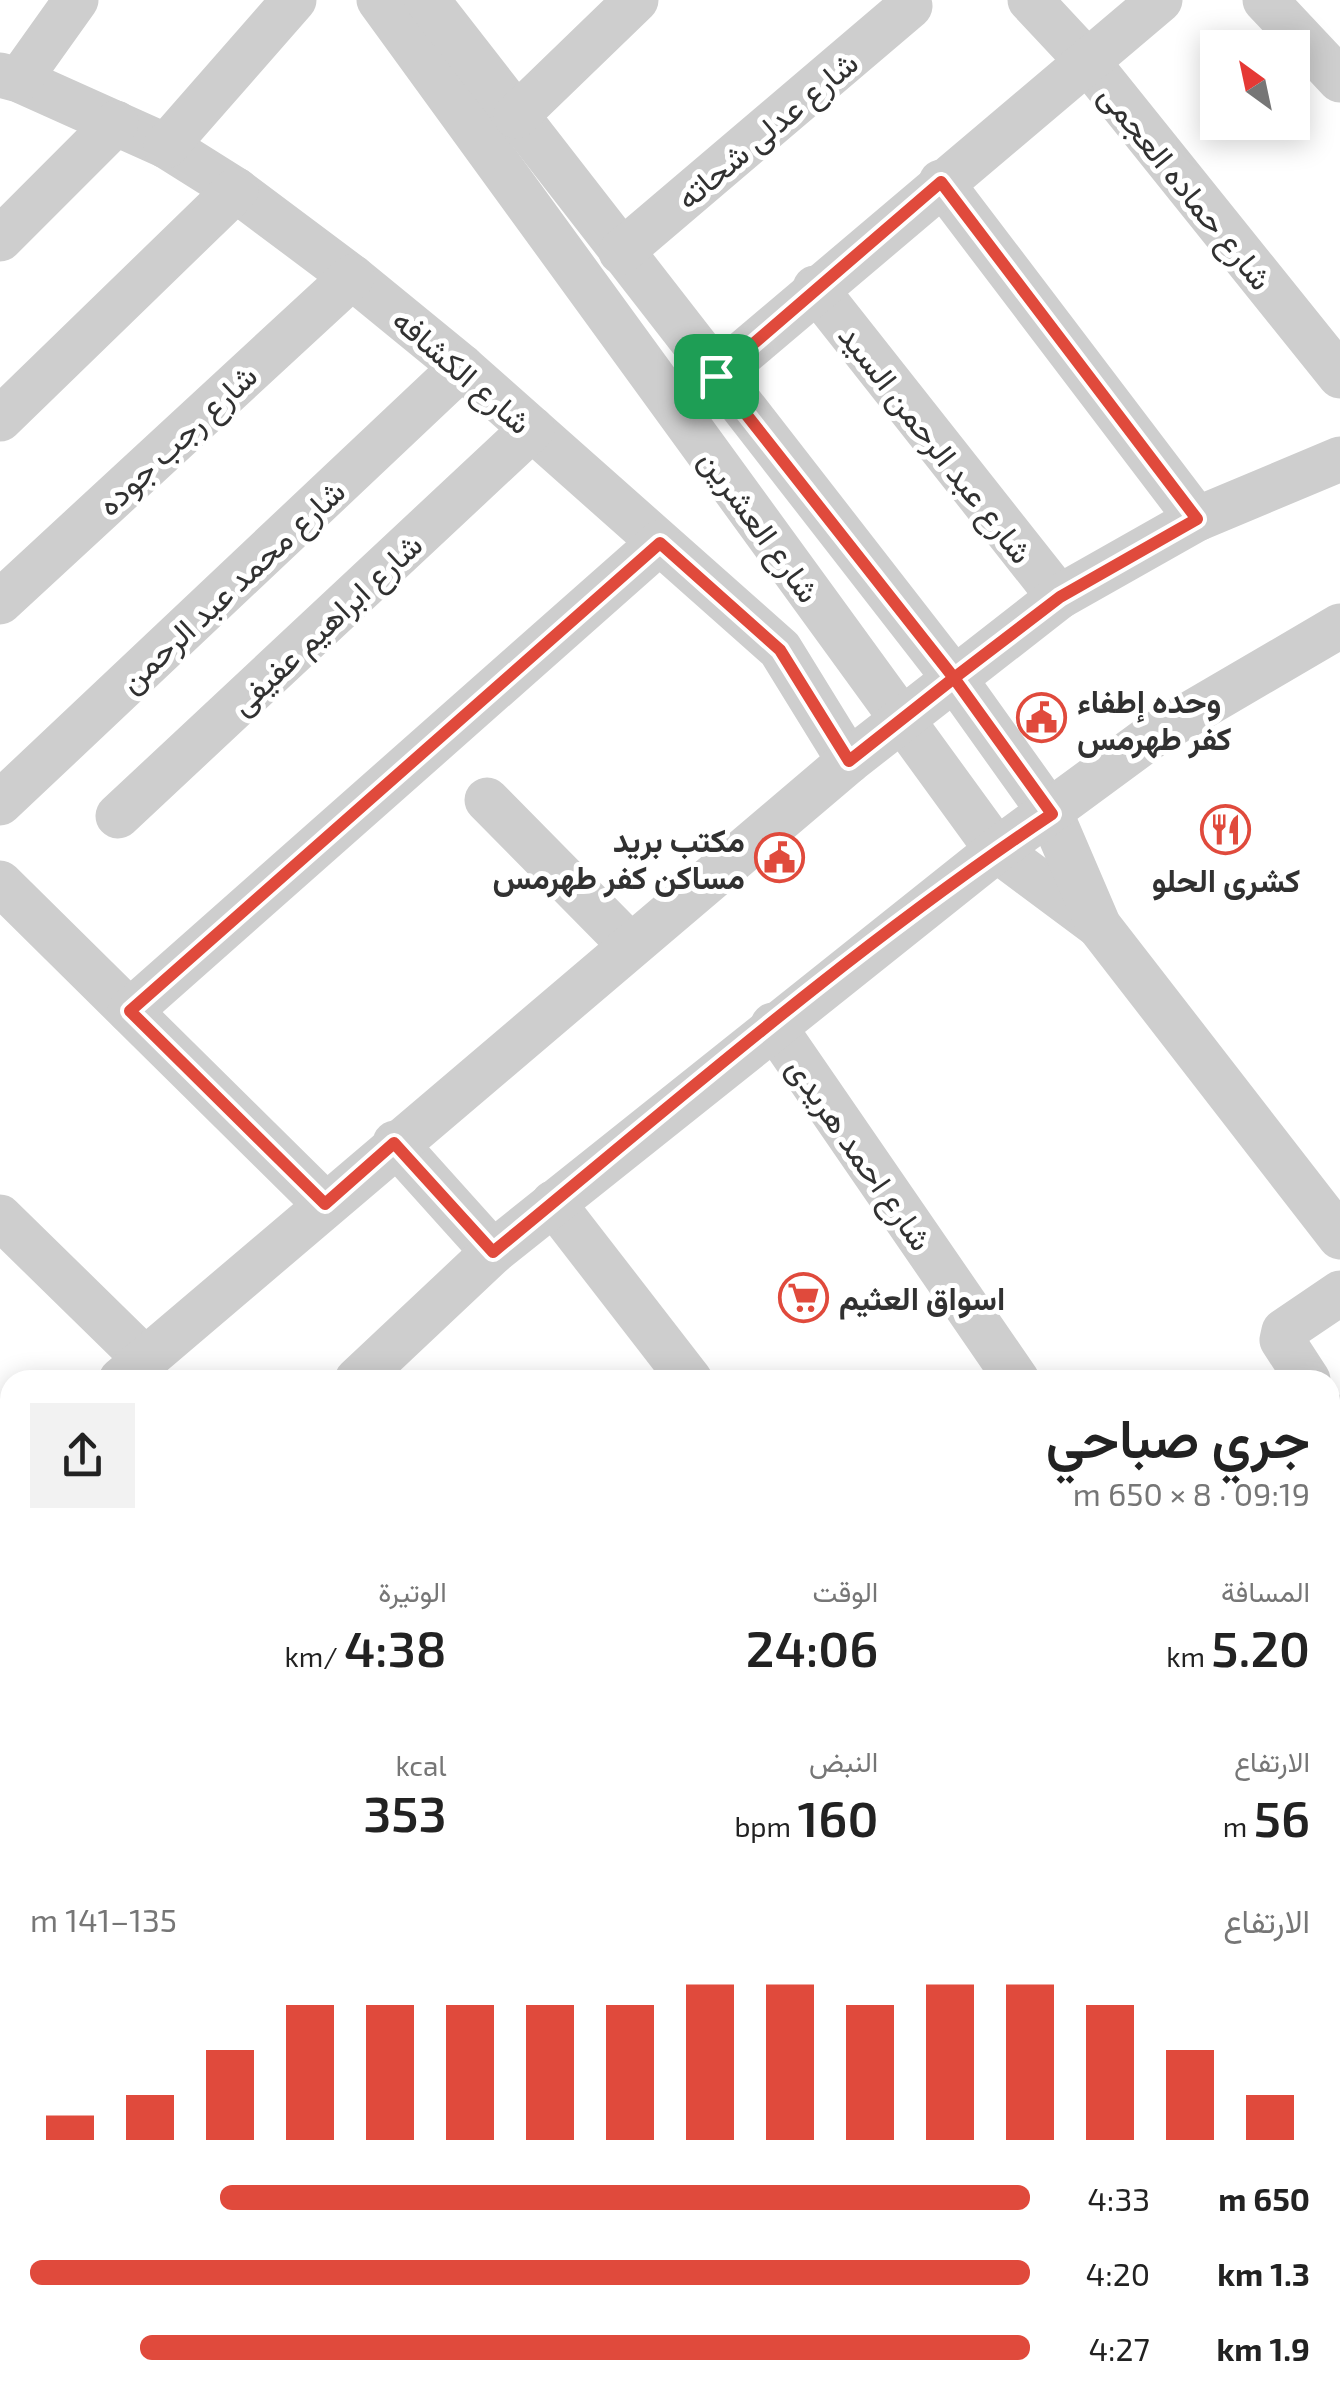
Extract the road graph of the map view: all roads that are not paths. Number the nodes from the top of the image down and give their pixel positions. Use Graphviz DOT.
graph roads {
  1 [pos="76,0"];
  2 [pos="294,0"];
  3 [pos="379,0"];
  4 [pos="636,0"];
  5 [pos="1030,0"];
  6 [pos="1160,0"];
  7 [pos="1265,0"];
  8 [pos="441,6"];
  9 [pos="910,6"];
  10 [pos="1086,62"];
  11 [pos="10,78"];
  12 [pos="1340,80"];
  13 [pos="516,116"];
  14 [pos="116,123"];
  15 [pos="166,146"];
  16 [pos="941,182"];
  17 [pos="236,190"];
  18 [pos="0,239"];
  19 [pos="621,252"];
  20 [pos="352,277"];
  21 [pos="816,288"];
  22 [pos="462,366"];
  23 [pos="716,376"];
  24 [pos="1340,376"];
  25 [pos="0,420"];
  26 [pos="532,429"];
  27 [pos="1340,459"];
  28 [pos="1197,519"];
  29 [pos="660,543"];
  30 [pos="1060,597"];
  31 [pos="0,602"];
  32 [pos="1340,626"];
  33 [pos="954,678"];
  34 [pos="902,718"];
  35 [pos="849,761"];
  36 [pos="487,800"];
  37 [pos="0,803"];
  38 [pos="1052,814"];
  39 [pos="118,816"];
  40 [pos="997,850"];
  41 [pos="0,882"];
  42 [pos="1099,926"];
  43 [pos="630,945"];
  44 [pos="130,1011"];
  45 [pos="773,1025"];
  46 [pos="394,1143"];
  47 [pos="553,1203"];
  48 [pos="325,1204"];
  49 [pos="0,1216"];
  50 [pos="1340,1237"];
  51 [pos="493,1252"];
  52 [pos="1340,1293"];
  53 [pos="133,1369"];
  54 [pos="368,1370"];
  55 [pos="682,1370"];
  56 [pos="1010,1370"];
  57 [pos="1302,1370"];
  1 -- 11 [label="street"];
  2 -- 15 [label="street"];
  3 -- 34 [label="street, شارع العشرين"];
  4 -- 13 [label="street"];
  5 -- 10 [label="street, شارع حماده العجمى"];
  6 -- 10 [label="street"];
  7 -- 12 [label="street"];
  8 -- 13 [label="street, شارع العشرين"];
  9 -- 19 [label="street, شارع عدلى شحاته"];
  10 -- 16 [label="street"];
  10 -- 24 [label="street, شارع حماده العجمى"];
  11 -- 14 [label="street, شارع الكشافه"];
  13 -- 19 [label="street, شارع العشرين"];
  14 -- 15 [label="street, شارع الكشافه"];
  14 -- 18 [label="street"];
  15 -- 17 [label="street, شارع الكشافه"];
  16 -- 21 [label="street"];
  16 -- 28 [label="street"];
  17 -- 20 [label="street, شارع الكشافه"];
  17 -- 25 [label="street"];
  19 -- 23 [label="street, شارع العشرين"];
  20 -- 22 [label="street, شارع الكشافه"];
  20 -- 31 [label="street, شارع رجب جوده"];
  21 -- 23 [label="street"];
  21 -- 30 [label="street, شارع عبد الرحمن السيد"];
  22 -- 26 [label="street, شارع الكشافه"];
  22 -- 37 [label="street, شارع محمد عبد الرحمن"];
  23 -- 33 [label="street, شارع العشرين"];
  26 -- 29 [label="street, شارع الكشافه"];
  26 -- 39 [label="street, شارع ابراهيم عفيفى"];
  27 -- 28 [label="street"];
  28 -- 30 [label="street"];
  29 -- 35 [label="street, شارع الكشافه"];
  29 -- 44 [label="street"];
  30 -- 33 [label="street"];
  32 -- 38 [label="street"];
  33 -- 34 [label="street"];
  33 -- 38 [label="street, شارع العشرين"];
  34 -- 35 [label="street"];
  34 -- 40 [label="street, شارع العشرين"];
  35 -- 43 [label="street"];
  36 -- 43 [label="street"];
  38 -- 40 [label="street"];
  38 -- 42 [label="street, شارع العشرين"];
  40 -- 42 [label="street, شارع العشرين"];
  40 -- 45 [label="street"];
  41 -- 44 [label="street"];
  42 -- 50 [label="street, شارع العشرين"];
  43 -- 46 [label="street"];
  44 -- 48 [label="street"];
  45 -- 47 [label="street"];
  45 -- 56 [label="street, شارع احمد هريدى"];
  46 -- 48 [label="street"];
  46 -- 51 [label="street"];
  47 -- 51 [label="street"];
  47 -- 55 [label="street"];
  48 -- 53 [label="street"];
  49 -- 53 [label="street"];
  51 -- 54 [label="street"];
  52 -- 57 [label="street"];
}
